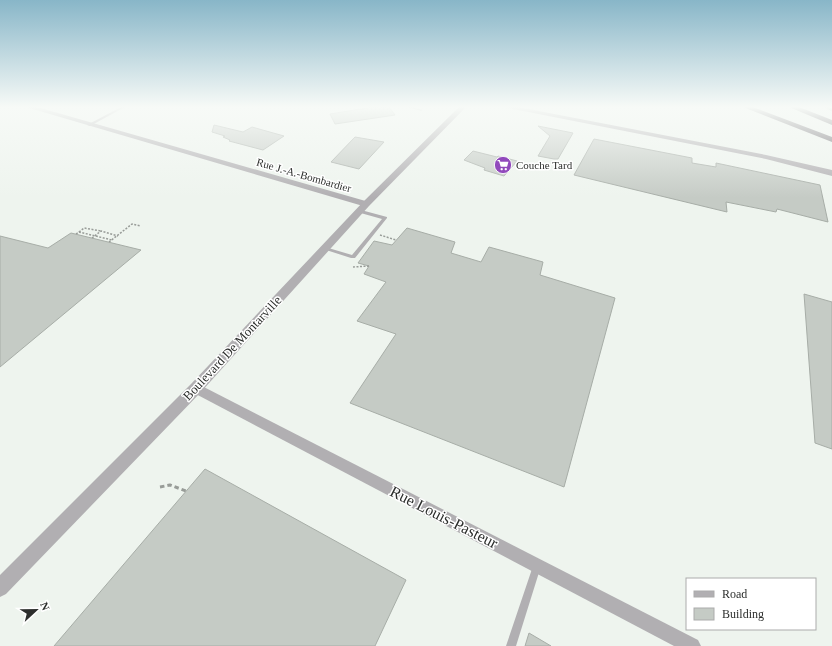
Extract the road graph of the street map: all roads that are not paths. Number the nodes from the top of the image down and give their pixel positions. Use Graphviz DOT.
graph roads {
  1 [pos="129,137"];
  2 [pos="433,137"];
  3 [pos="663,137"];
  4 [pos="832,172"];
  5 [pos="362,208"];
  6 [pos="325,248"];
  7 [pos="196,388"];
  8 [pos="537,566"];
  9 [pos="0,588"];
  10 [pos="511,646"];
  11 [pos="692,646"];
  1 -- 5 [label="street, Rue J.-A.-Bombardier"];
  2 -- 5 [label="street, Boulevard De Montarville"];
  3 -- 4 [label="street"];
  5 -- 6 [label="street, Boulevard De Montarville"];
  5 -- 6 [label="lane"];
  6 -- 7 [label="street, Boulevard De Montarville"];
  7 -- 8 [label="street, Rue Louis-Pasteur"];
  7 -- 9 [label="street, Boulevard De Montarville"];
  8 -- 10 [label="lane"];
  8 -- 11 [label="street, Rue Louis-Pasteur"];
}
